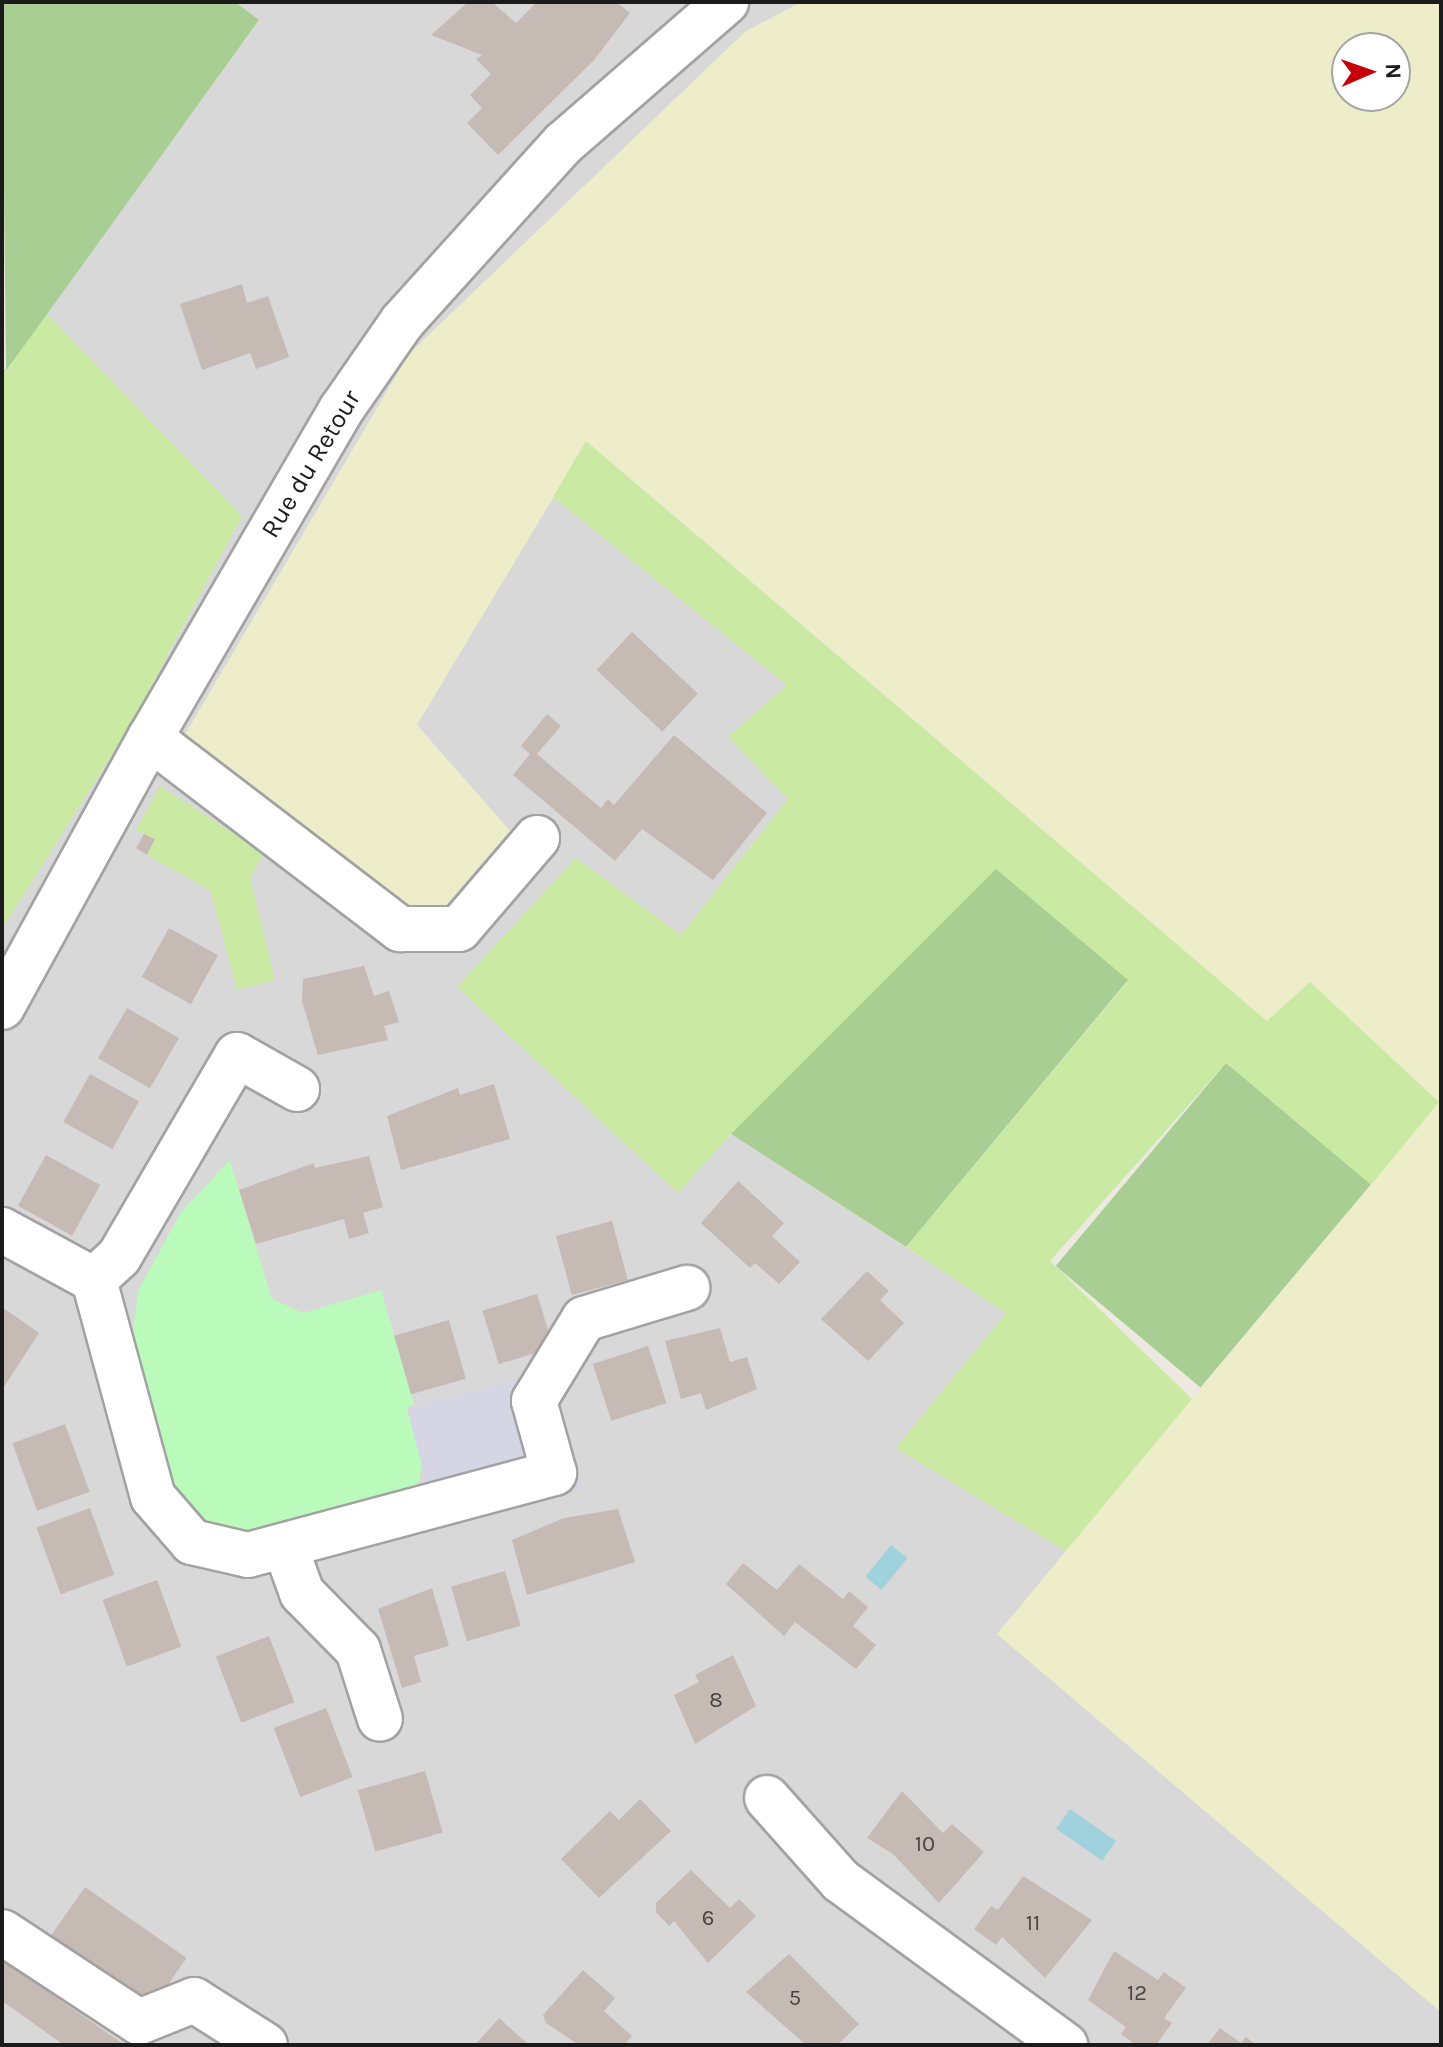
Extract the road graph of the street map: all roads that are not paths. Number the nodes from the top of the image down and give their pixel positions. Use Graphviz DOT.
graph roads {
  1 [pos="726,2"];
  2 [pos="150,738"];
  3 [pos="537,838"];
  4 [pos="2,1007"];
  5 [pos="297,1089"];
  6 [pos="2,1230"];
  7 [pos="94,1280"];
  8 [pos="687,1288"];
  9 [pos="286,1549"];
  10 [pos="380,1719"];
  11 [pos="767,1798"];
  12 [pos="2,1932"];
  13 [pos="265,2045"];
  14 [pos="1065,2045"];
  1 -- 2 [label="street, Rue du Retour"];
  2 -- 3 [label="street"];
  2 -- 4 [label="street, Rue du Retour"];
  5 -- 7 [label="street"];
  6 -- 7 [label="street"];
  7 -- 9 [label="street"];
  8 -- 9 [label="street"];
  9 -- 10 [label="street"];
  11 -- 14 [label="street"];
  12 -- 13 [label="street"];
}
